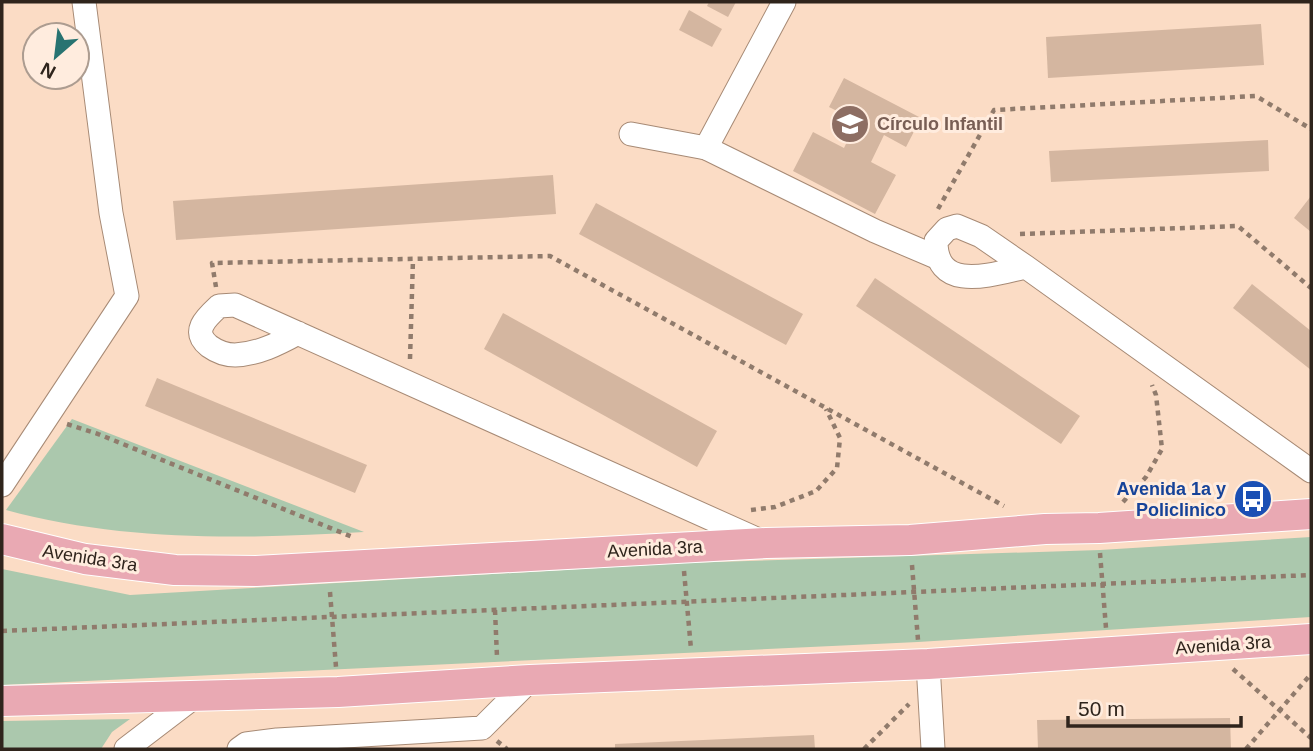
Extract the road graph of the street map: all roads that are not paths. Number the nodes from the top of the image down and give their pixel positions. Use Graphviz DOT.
graph roads {
  1 [pos="83,2"];
  2 [pos="784,2"];
  3 [pos="631,134"];
  4 [pos="706,148"];
  5 [pos="936,249"];
  6 [pos="1026,267"];
  7 [pos="298,334"];
  8 [pos="1311,471"];
  9 [pos="2,485"];
  10 [pos="1311,514"];
  11 [pos="2,539"];
  12 [pos="766,543"];
  13 [pos="1311,639"];
  14 [pos="926,671"];
  15 [pos="530,680"];
  16 [pos="194,697"];
  17 [pos="2,701"];
  18 [pos="336,743"];
  19 [pos="125,749"];
  20 [pos="239,749"];
  21 [pos="933,749"];
  1 -- 9 [label="street"];
  2 -- 4 [label="street"];
  3 -- 4 [label="street"];
  4 -- 5 [label="street"];
  5 -- 6 [label="street"];
  5 -- 6 [label="street"];
  6 -- 8 [label="street"];
  7 -- 7 [label="street"];
  7 -- 12 [label="street"];
  10 -- 12 [label="main road, Avenida 3ra"];
  11 -- 12 [label="main road, Avenida 3ra"];
  13 -- 14 [label="main road, Avenida 3ra"];
  14 -- 15 [label="main road, Avenida 3ra"];
  14 -- 21 [label="street"];
  15 -- 16 [label="main road, Avenida 3ra"];
  15 -- 18 [label="street"];
  16 -- 17 [label="main road, Avenida 3ra"];
  16 -- 19 [label="street"];
  18 -- 20 [label="street"];
}
